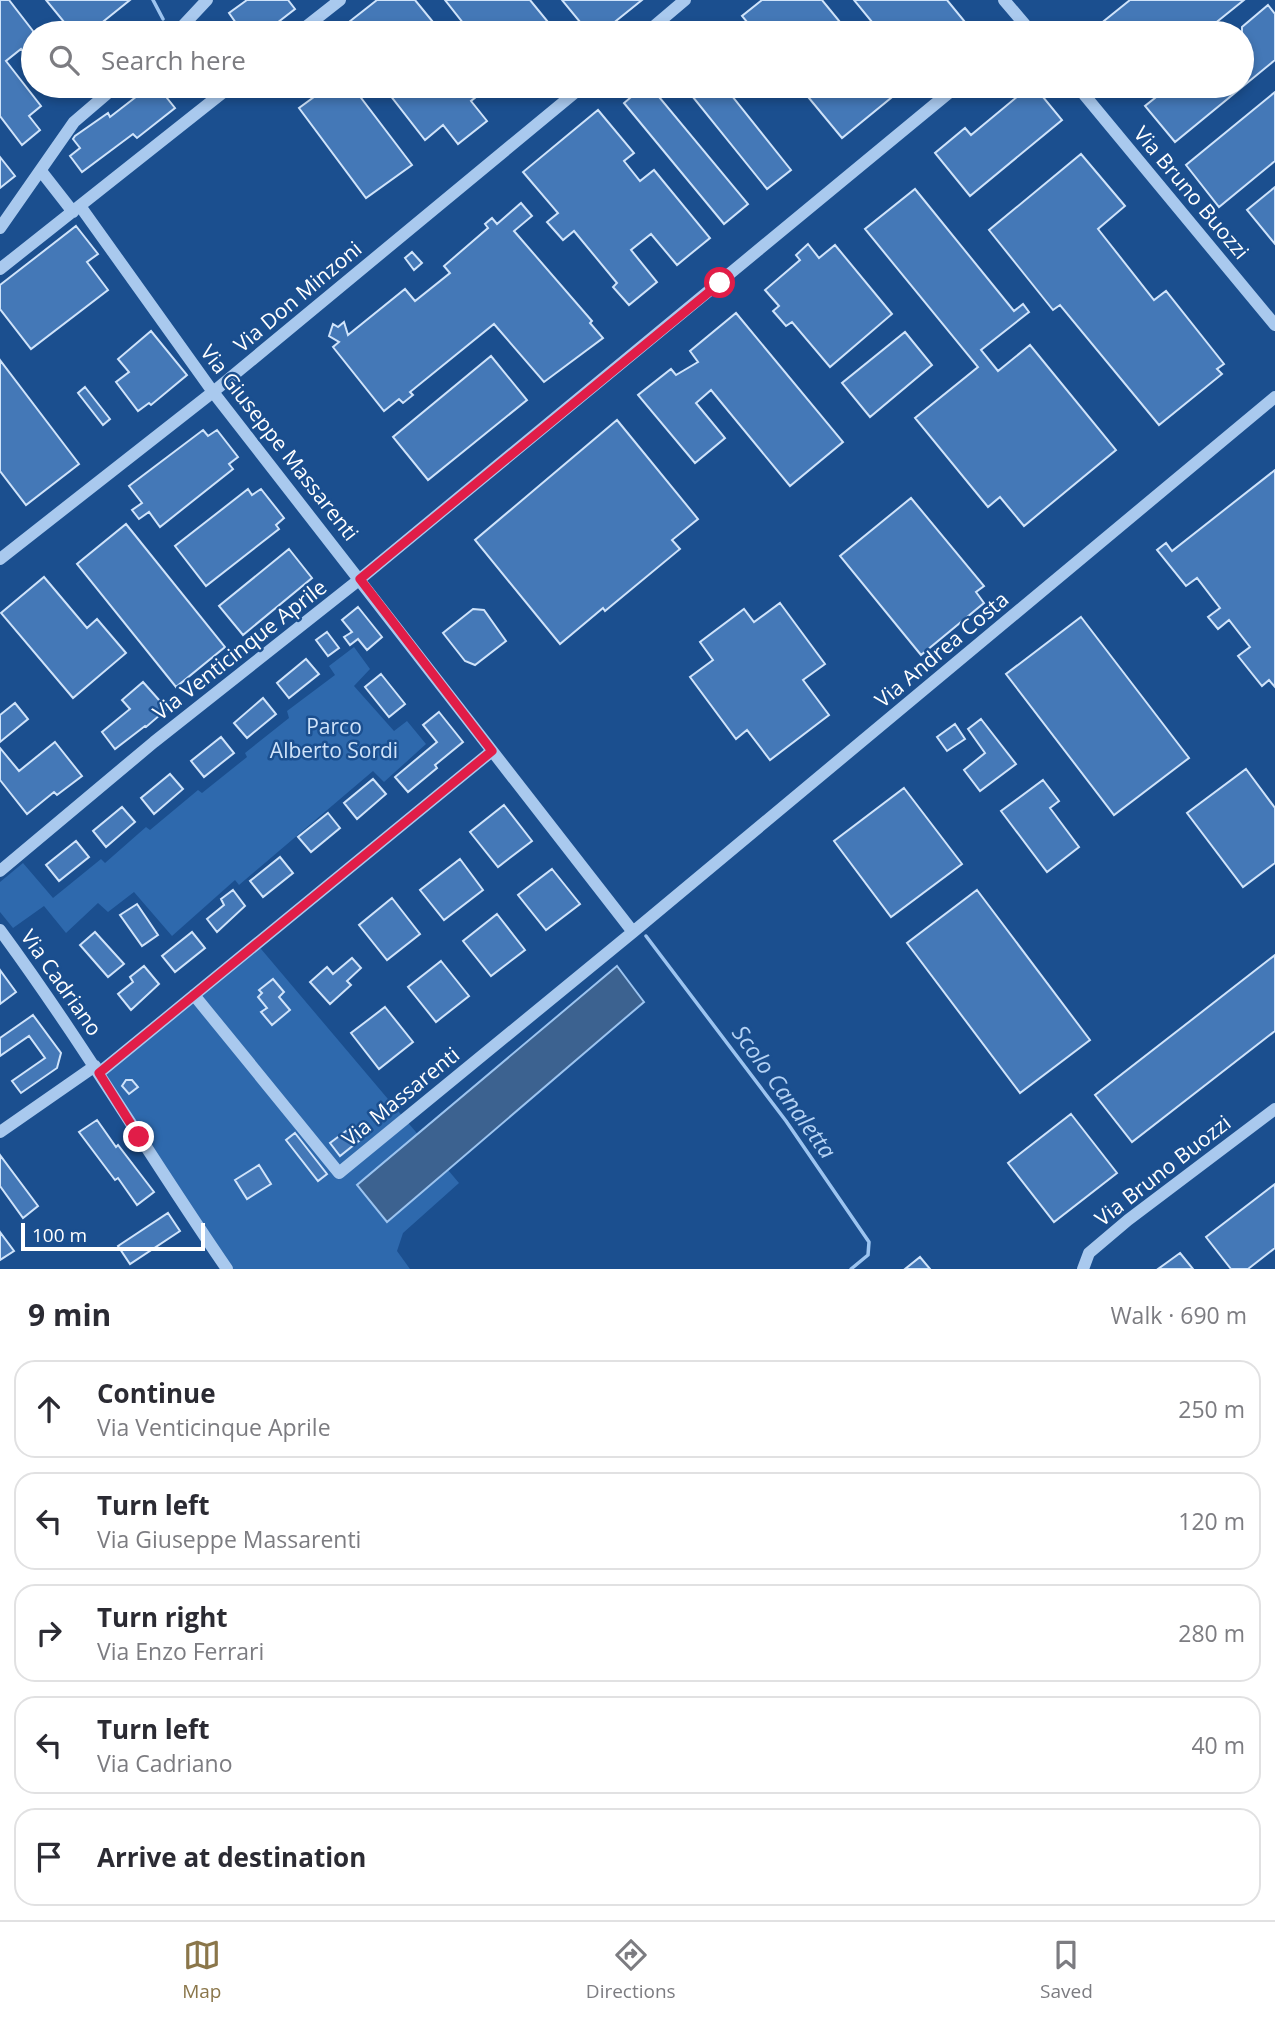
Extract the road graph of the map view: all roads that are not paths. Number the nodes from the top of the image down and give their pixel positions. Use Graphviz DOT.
graph roads {
  1 [pos="207,0"];
  2 [pos="340,0"];
  3 [pos="685,0"];
  4 [pos="1004,0"];
  5 [pos="187,21"];
  6 [pos="313,21"];
  7 [pos="660,21"];
  8 [pos="1019,21"];
  9 [pos="102,98"];
  10 [pos="216,98"];
  11 [pos="568,98"];
  12 [pos="942,98"];
  13 [pos="1087,98"];
  14 [pos="41,171"];
  15 [pos="77,209"];
  16 [pos="0,228"];
  17 [pos="0,269"];
  18 [pos="1275,325"];
  19 [pos="213,392"];
  20 [pos="1275,397"];
  21 [pos="0,559"];
  22 [pos="360,579"];
  23 [pos="492,751"];
  24 [pos="0,871"];
  25 [pos="0,930"];
  26 [pos="633,932"];
  27 [pos="194,995"];
  28 [pos="97,1070"];
  29 [pos="1275,1109"];
  30 [pos="0,1132"];
  31 [pos="228,1269"];
  32 [pos="1083,1269"];
  1 -- 5 [label="street"];
  2 -- 6 [label="street"];
  3 -- 7 [label="street"];
  4 -- 8 [label="street"];
  9 -- 14 [label="street"];
  10 -- 15 [label="street"];
  11 -- 19 [label="street, Via Don Minzoni"];
  12 -- 22 [label="street, Via Venticinque Aprile"];
  13 -- 18 [label="street, Via Bruno Buozzi"];
  14 -- 15 [label="street, Via Giuseppe Massarenti"];
  14 -- 16 [label="street"];
  15 -- 17 [label="street"];
  15 -- 19 [label="street, Via Giuseppe Massarenti"];
  19 -- 21 [label="street, Via Don Minzoni"];
  19 -- 22 [label="street, Via Giuseppe Massarenti"];
  20 -- 26 [label="street, Via Andrea Costa"];
  22 -- 23 [label="street, Via Giuseppe Massarenti"];
  22 -- 24 [label="street, Via Venticinque Aprile"];
  23 -- 26 [label="street, Via Giuseppe Massarenti"];
  23 -- 27 [label="street"];
  25 -- 28 [label="street, Via Cadriano"];
  26 -- 27 [label="street, Via Massarenti"];
  27 -- 28 [label="street"];
  28 -- 30 [label="street"];
  28 -- 31 [label="street, Via Cadriano"];
  29 -- 32 [label="street, Via Bruno Buozzi"];
}
